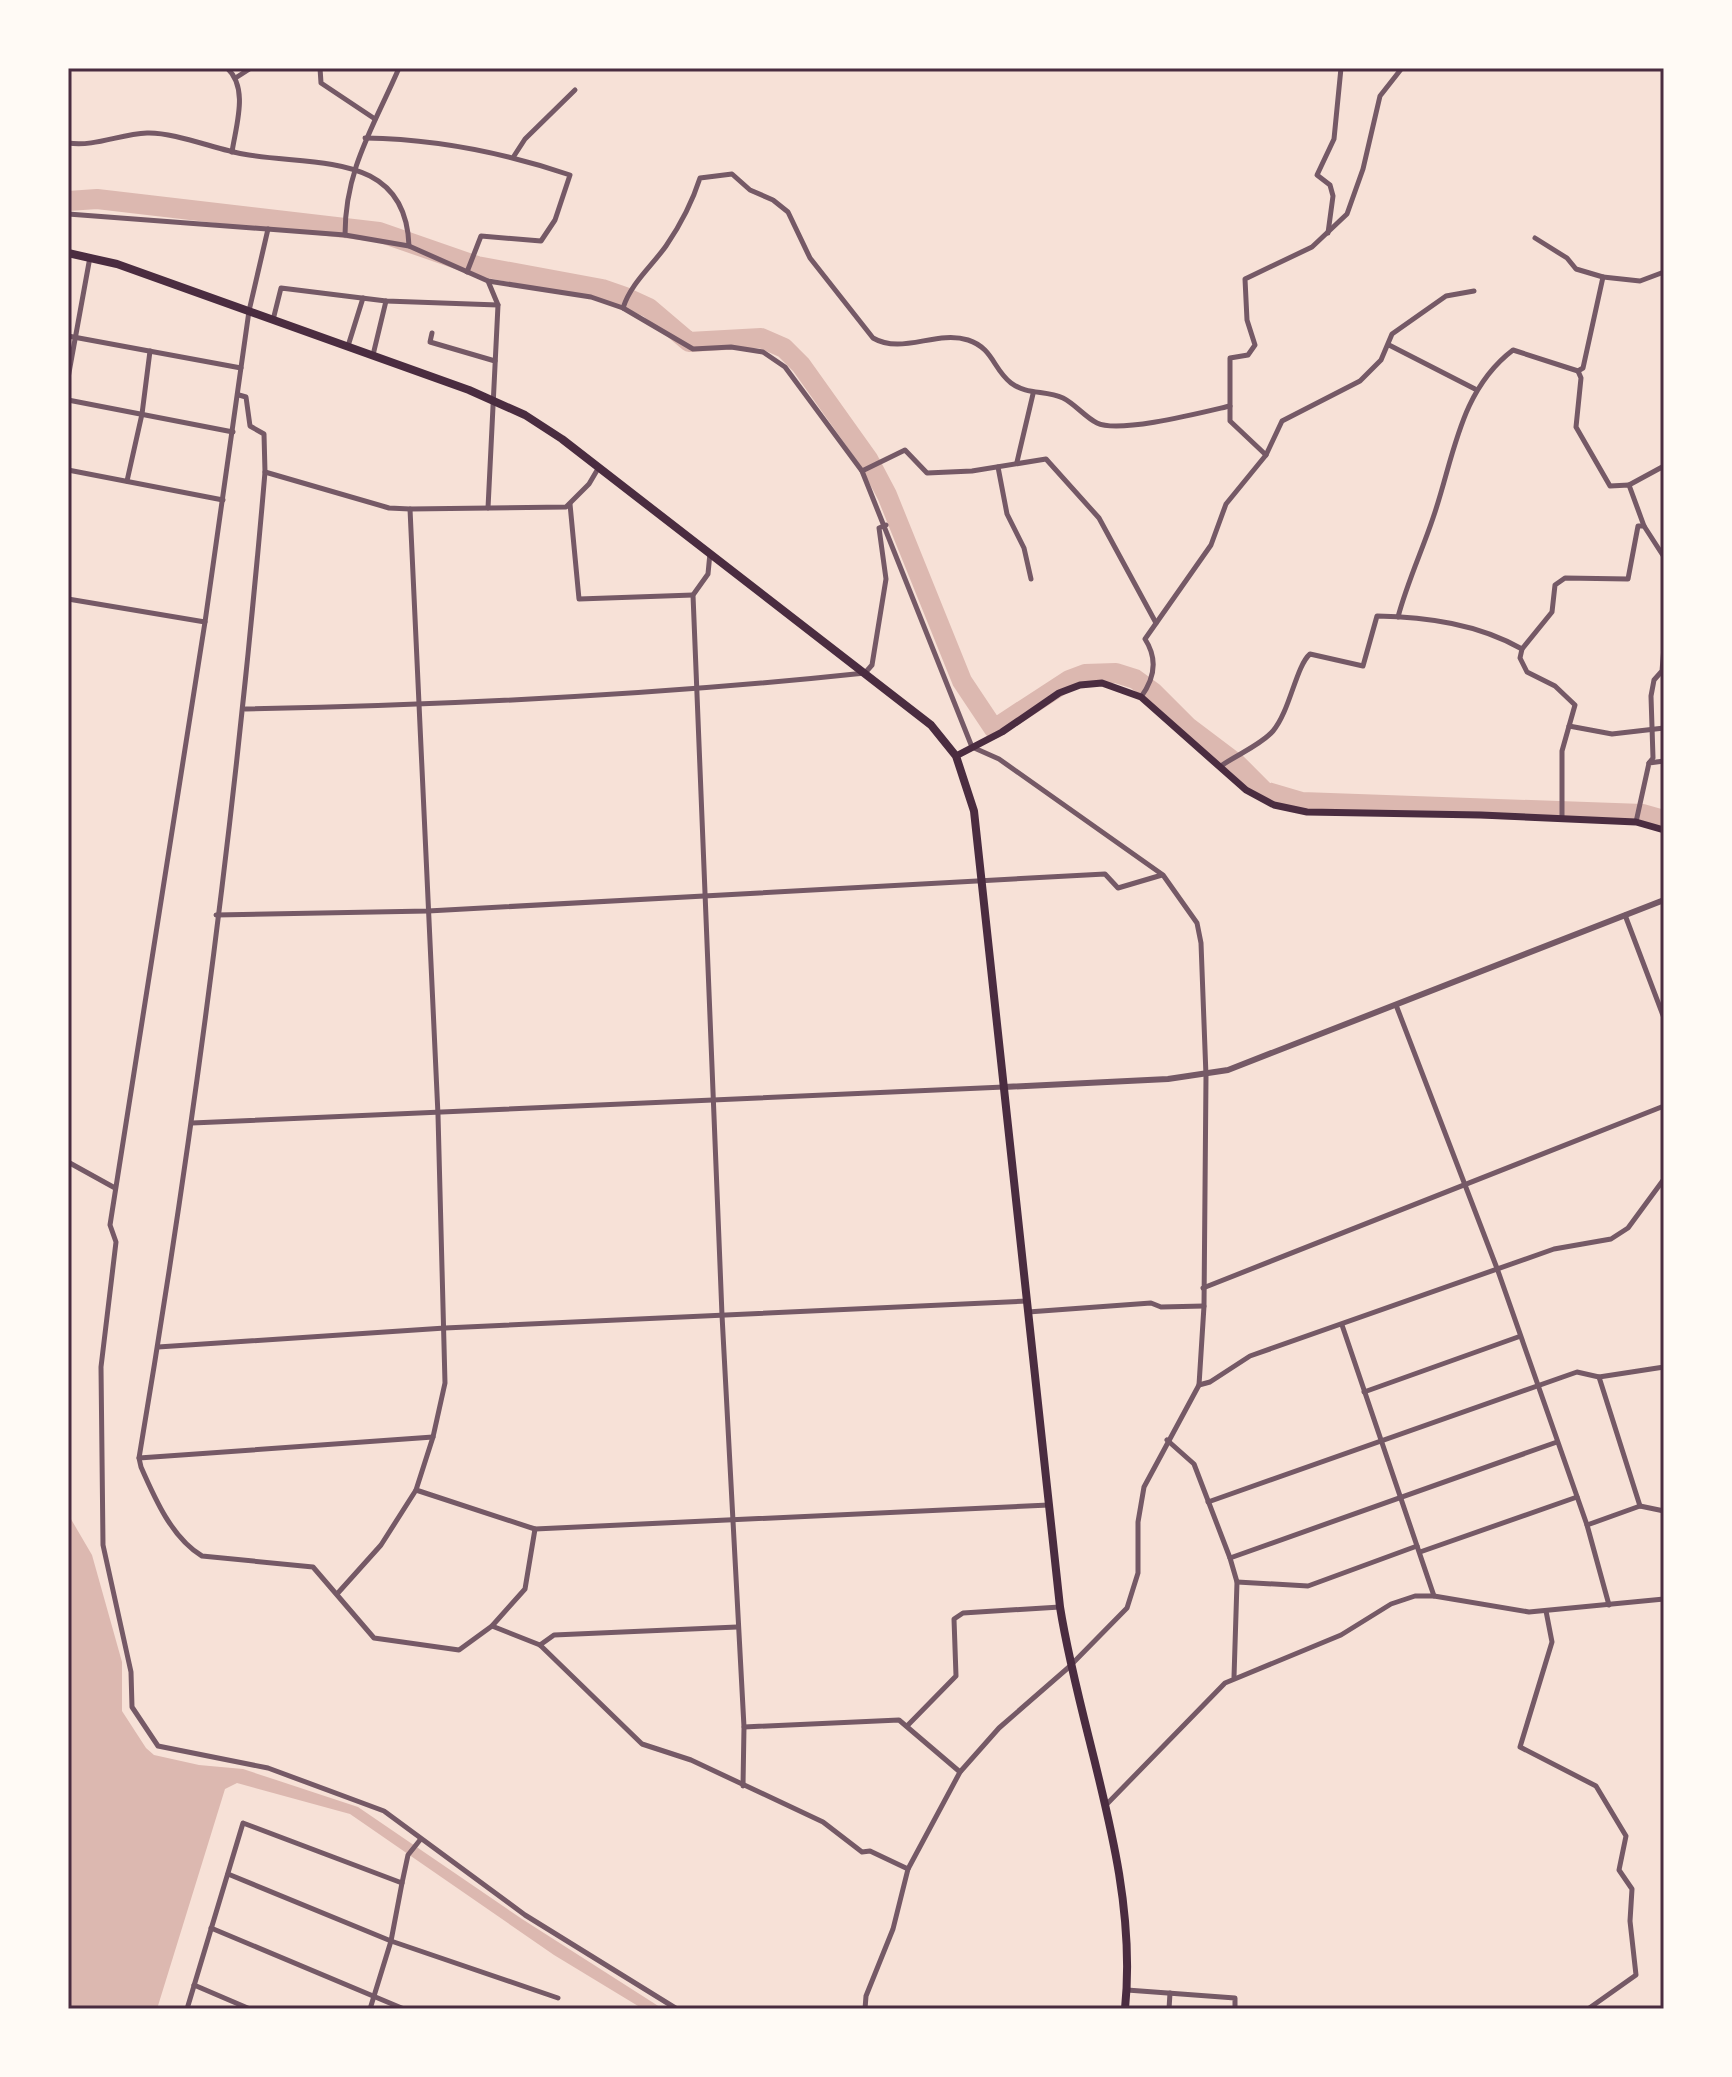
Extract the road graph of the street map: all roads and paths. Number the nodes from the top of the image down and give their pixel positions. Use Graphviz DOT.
graph roads {
  1 [pos="227,68"];
  2 [pos="251,68"];
  3 [pos="320,68"];
  4 [pos="399,68"];
  5 [pos="1341,68"];
  6 [pos="1402,68"];
  7 [pos="237,77"];
  8 [pos="575,90"];
  9 [pos="375,119"];
  10 [pos="365,138"];
  11 [pos="68,143"];
  12 [pos="232,152"];
  13 [pos="514,156"];
  14 [pos="355,167"];
  15 [pos="68,214"];
  16 [pos="268,229"];
  17 [pos="1327,234"];
  18 [pos="345,235"];
  19 [pos="1535,238"];
  20 [pos="409,246"];
  21 [pos="68,253"];
  22 [pos="91,256"];
  23 [pos="467,272"];
  24 [pos="1664,272"];
  25 [pos="1603,277"];
  26 [pos="488,281"];
  27 [pos="1474,291"];
  28 [pos="363,298"];
  29 [pos="386,301"];
  30 [pos="498,305"];
  31 [pos="623,308"];
  32 [pos="249,311"];
  33 [pos="273,320"];
  34 [pos="432,333"];
  35 [pos="71,337"];
  36 [pos="1389,345"];
  37 [pos="348,347"];
  38 [pos="150,351"];
  39 [pos="373,356"];
  40 [pos="495,361"];
  41 [pos="241,368"];
  42 [pos="1578,371"];
  43 [pos="68,378"];
  44 [pos="1475,389"];
  45 [pos="1033,394"];
  46 [pos="239,395"];
  47 [pos="68,400"];
  48 [pos="493,401"];
  49 [pos="1230,406"];
  50 [pos="142,414"];
  51 [pos="233,432"];
  52 [pos="1266,455"];
  53 [pos="1017,462"];
  54 [pos="1664,466"];
  55 [pos="599,467"];
  56 [pos="998,467"];
  57 [pos="68,470"];
  58 [pos="862,471"];
  59 [pos="265,472"];
  60 [pos="127,481"];
  61 [pos="1629,485"];
  62 [pos="223,500"];
  63 [pos="570,504"];
  64 [pos="488,508"];
  65 [pos="410,509"];
  66 [pos="886,525"];
  67 [pos="1644,526"];
  68 [pos="710,553"];
  69 [pos="1664,566"];
  70 [pos="1031,579"];
  71 [pos="693,595"];
  72 [pos="68,599"];
  73 [pos="1398,617"];
  74 [pos="205,622"];
  75 [pos="1156,624"];
  76 [pos="1664,647"];
  77 [pos="1522,649"];
  78 [pos="865,673"];
  79 [pos="697,691"];
  80 [pos="1141,697"];
  81 [pos="419,705"];
  82 [pos="245,709"];
  83 [pos="1569,726"];
  84 [pos="1664,728"];
  85 [pos="1652,731"];
  86 [pos="972,747"];
  87 [pos="956,756"];
  88 [pos="1664,761"];
  89 [pos="1649,763"];
  90 [pos="1221,766"];
  91 [pos="1562,818"];
  92 [pos="1636,819"];
  93 [pos="1664,830"];
  94 [pos="1163,875"];
  95 [pos="982,880"];
  96 [pos="705,899"];
  97 [pos="1664,900"];
  98 [pos="428,911"];
  99 [pos="216,915"];
  100 [pos="1625,915"];
  101 [pos="1396,1005"];
  102 [pos="1664,1018"];
  103 [pos="1206,1076"];
  104 [pos="1004,1087"];
  105 [pos="715,1102"];
  106 [pos="1664,1106"];
  107 [pos="438,1115"];
  108 [pos="192,1123"];
  109 [pos="68,1162"];
  110 [pos="1664,1179"];
  111 [pos="1466,1187"];
  112 [pos="115,1188"];
  113 [pos="1654,1197"];
  114 [pos="1664,1199"];
  115 [pos="1498,1271"];
  116 [pos="1203,1288"];
  117 [pos="1027,1301"];
  118 [pos="1204,1306"];
  119 [pos="1028,1312"];
  120 [pos="722,1315"];
  121 [pos="1342,1325"];
  122 [pos="445,1328"];
  123 [pos="1518,1337"];
  124 [pos="158,1347"];
  125 [pos="1664,1367"];
  126 [pos="1599,1377"];
  127 [pos="1199,1385"];
  128 [pos="1537,1387"];
  129 [pos="1364,1392"];
  130 [pos="433,1437"];
  131 [pos="1167,1440"];
  132 [pos="1381,1441"];
  133 [pos="1557,1442"];
  134 [pos="139,1458"];
  135 [pos="416,1490"];
  136 [pos="1401,1497"];
  137 [pos="1577,1497"];
  138 [pos="1208,1502"];
  139 [pos="1049,1505"];
  140 [pos="1640,1506"];
  141 [pos="1664,1511"];
  142 [pos="731,1521"];
  143 [pos="1587,1525"];
  144 [pos="535,1529"];
  145 [pos="1418,1549"];
  146 [pos="1230,1558"];
  147 [pos="1237,1582"];
  148 [pos="337,1594"];
  149 [pos="1434,1596"];
  150 [pos="1664,1599"];
  151 [pos="1609,1605"];
  152 [pos="1060,1607"];
  153 [pos="1546,1611"];
  154 [pos="492,1626"];
  155 [pos="737,1627"];
  156 [pos="540,1645"];
  157 [pos="1069,1667"];
  158 [pos="1234,1677"];
  159 [pos="908,1725"];
  160 [pos="744,1727"];
  161 [pos="960,1772"];
  162 [pos="743,1786"];
  163 [pos="1104,1807"];
  164 [pos="418,1842"];
  165 [pos="908,1869"];
  166 [pos="228,1874"];
  167 [pos="402,1883"];
  168 [pos="211,1928"];
  169 [pos="391,1941"];
  170 [pos="194,1985"];
  171 [pos="1127,1990"];
  172 [pos="1170,1993"];
  173 [pos="558,1998"];
  174 [pos="373,1999"];
  175 [pos="187,2009"];
  176 [pos="250,2009"];
  177 [pos="370,2009"];
  178 [pos="404,2009"];
  179 [pos="677,2009"];
  180 [pos="865,2009"];
  181 [pos="1125,2009"];
  182 [pos="1169,2009"];
  183 [pos="1235,2009"];
  184 [pos="1588,2009"];
  1 -- 7 [label="street"];
  2 -- 7 [label="street"];
  3 -- 9 [label="street"];
  4 -- 9 [label="street"];
  5 -- 17 [label="street"];
  6 -- 17 [label="street"];
  7 -- 12 [label="street"];
  8 -- 13 [label="street"];
  9 -- 10 [label="street"];
  10 -- 13 [label="street"];
  10 -- 14 [label="street"];
  11 -- 12 [label="street"];
  12 -- 14 [label="street"];
  13 -- 23 [label="street"];
  14 -- 18 [label="street"];
  14 -- 20 [label="street"];
  15 -- 16 [label="street"];
  16 -- 18 [label="street"];
  16 -- 32 [label="street"];
  17 -- 49 [label="street"];
  18 -- 20 [label="street"];
  19 -- 25 [label="street"];
  20 -- 23 [label="street"];
  21 -- 22 [label="main road"];
  22 -- 32 [label="main road"];
  22 -- 35 [label="street"];
  23 -- 26 [label="street"];
  24 -- 25 [label="street"];
  25 -- 42 [label="street"];
  26 -- 30 [label="street"];
  26 -- 31 [label="street"];
  27 -- 36 [label="street"];
  28 -- 29 [label="street"];
  28 -- 33 [label="street"];
  28 -- 37 [label="street"];
  29 -- 30 [label="street"];
  29 -- 39 [label="street"];
  30 -- 40 [label="street"];
  31 -- 45 [label="street"];
  31 -- 58 [label="street"];
  32 -- 33 [label="main road"];
  32 -- 41 [label="street"];
  33 -- 37 [label="main road"];
  34 -- 40 [label="street"];
  35 -- 38 [label="street"];
  35 -- 43 [label="street"];
  36 -- 44 [label="street"];
  36 -- 52 [label="street"];
  37 -- 39 [label="main road"];
  38 -- 41 [label="street"];
  38 -- 50 [label="street"];
  39 -- 48 [label="main road"];
  40 -- 48 [label="street"];
  41 -- 46 [label="street"];
  42 -- 44 [label="street"];
  42 -- 61 [label="street"];
  44 -- 73 [label="street"];
  45 -- 49 [label="street"];
  45 -- 53 [label="street"];
  46 -- 51 [label="street"];
  46 -- 59 [label="street"];
  47 -- 50 [label="street"];
  48 -- 55 [label="main road"];
  48 -- 64 [label="street"];
  49 -- 52 [label="street"];
  50 -- 51 [label="street"];
  50 -- 60 [label="street"];
  51 -- 62 [label="street"];
  52 -- 75 [label="street"];
  53 -- 56 [label="street"];
  53 -- 75 [label="street"];
  54 -- 61 [label="street"];
  55 -- 63 [label="street"];
  55 -- 68 [label="main road"];
  56 -- 58 [label="street"];
  56 -- 70 [label="street"];
  57 -- 60 [label="street"];
  58 -- 66 [label="street"];
  59 -- 65 [label="street"];
  59 -- 82 [label="street"];
  60 -- 62 [label="street"];
  61 -- 67 [label="street"];
  62 -- 74 [label="street"];
  63 -- 64 [label="street"];
  63 -- 71 [label="street"];
  64 -- 65 [label="street"];
  65 -- 81 [label="street"];
  66 -- 78 [label="street"];
  66 -- 86 [label="street"];
  67 -- 69 [label="street"];
  67 -- 77 [label="street"];
  68 -- 71 [label="street"];
  68 -- 78 [label="main road"];
  71 -- 79 [label="street"];
  72 -- 74 [label="street"];
  73 -- 77 [label="street"];
  73 -- 90 [label="street"];
  74 -- 112 [label="street"];
  75 -- 80 [label="street"];
  76 -- 85 [label="street"];
  77 -- 83 [label="street"];
  78 -- 79 [label="street"];
  78 -- 87 [label="main road"];
  79 -- 81 [label="street"];
  79 -- 96 [label="street"];
  80 -- 86 [label="main road"];
  80 -- 90 [label="main road"];
  81 -- 82 [label="street"];
  81 -- 98 [label="street"];
  82 -- 99 [label="street"];
  83 -- 85 [label="street"];
  83 -- 91 [label="street"];
  84 -- 85 [label="street"];
  85 -- 89 [label="street"];
  86 -- 87 [label="main road"];
  86 -- 94 [label="street"];
  87 -- 95 [label="main road"];
  88 -- 89 [label="street"];
  89 -- 92 [label="street"];
  90 -- 91 [label="main road"];
  91 -- 92 [label="main road"];
  92 -- 93 [label="main road"];
  94 -- 95 [label="street"];
  94 -- 103 [label="street"];
  95 -- 96 [label="street"];
  95 -- 104 [label="main road"];
  96 -- 98 [label="street"];
  96 -- 105 [label="street"];
  97 -- 100 [label="street"];
  98 -- 99 [label="street"];
  98 -- 107 [label="street"];
  99 -- 108 [label="street"];
  100 -- 101 [label="street"];
  100 -- 102 [label="street"];
  101 -- 103 [label="street"];
  101 -- 111 [label="street"];
  103 -- 104 [label="street"];
  103 -- 116 [label="street"];
  104 -- 105 [label="street"];
  104 -- 117 [label="main road"];
  105 -- 107 [label="street"];
  105 -- 120 [label="street"];
  106 -- 111 [label="street"];
  107 -- 108 [label="street"];
  107 -- 122 [label="street"];
  108 -- 124 [label="street"];
  109 -- 112 [label="street"];
  110 -- 113 [label="street"];
  111 -- 115 [label="street"];
  111 -- 116 [label="street"];
  112 -- 164 [label="street"];
  113 -- 114 [label="street"];
  113 -- 115 [label="street"];
  115 -- 121 [label="street"];
  115 -- 123 [label="street"];
  116 -- 118 [label="street"];
  117 -- 119 [label="main road"];
  117 -- 120 [label="street"];
  118 -- 119 [label="street"];
  118 -- 127 [label="street"];
  119 -- 139 [label="main road"];
  120 -- 122 [label="street"];
  120 -- 142 [label="street"];
  121 -- 127 [label="street"];
  121 -- 129 [label="street"];
  122 -- 124 [label="street"];
  122 -- 130 [label="street"];
  123 -- 128 [label="street"];
  123 -- 129 [label="street"];
  124 -- 134 [label="street"];
  125 -- 126 [label="street"];
  126 -- 128 [label="street"];
  126 -- 140 [label="street"];
  127 -- 131 [label="street"];
  128 -- 132 [label="street"];
  128 -- 133 [label="street"];
  129 -- 132 [label="street"];
  130 -- 134 [label="street"];
  130 -- 135 [label="street"];
  131 -- 138 [label="street"];
  131 -- 157 [label="street"];
  132 -- 136 [label="street"];
  132 -- 138 [label="street"];
  133 -- 136 [label="street"];
  133 -- 137 [label="street"];
  134 -- 148 [label="street"];
  135 -- 144 [label="street"];
  135 -- 148 [label="street"];
  136 -- 145 [label="street"];
  136 -- 146 [label="street"];
  137 -- 143 [label="street"];
  137 -- 145 [label="street"];
  138 -- 146 [label="street"];
  139 -- 142 [label="street"];
  139 -- 152 [label="main road"];
  140 -- 141 [label="street"];
  140 -- 143 [label="street"];
  142 -- 144 [label="street"];
  142 -- 155 [label="street"];
  143 -- 151 [label="street"];
  144 -- 154 [label="street"];
  145 -- 147 [label="street"];
  145 -- 149 [label="street"];
  146 -- 147 [label="street"];
  147 -- 158 [label="street"];
  148 -- 154 [label="street"];
  149 -- 153 [label="street"];
  149 -- 158 [label="street"];
  150 -- 151 [label="street"];
  151 -- 153 [label="street"];
  152 -- 157 [label="main road"];
  152 -- 159 [label="street"];
  153 -- 184 [label="street"];
  154 -- 156 [label="street"];
  155 -- 156 [label="street"];
  155 -- 160 [label="street"];
  156 -- 162 [label="street"];
  157 -- 161 [label="street"];
  157 -- 163 [label="main road"];
  158 -- 163 [label="street"];
  159 -- 160 [label="street"];
  159 -- 161 [label="street"];
  160 -- 162 [label="street"];
  161 -- 165 [label="street"];
  162 -- 165 [label="street"];
  163 -- 171 [label="main road"];
  164 -- 167 [label="street"];
  164 -- 179 [label="street"];
  165 -- 180 [label="street"];
  166 -- 167 [label="street"];
  166 -- 168 [label="street"];
  166 -- 169 [label="street"];
  167 -- 169 [label="street"];
  168 -- 170 [label="street"];
  168 -- 174 [label="street"];
  169 -- 173 [label="street"];
  169 -- 174 [label="street"];
  170 -- 175 [label="street"];
  170 -- 176 [label="street"];
  171 -- 172 [label="street"];
  171 -- 181 [label="main road"];
  172 -- 182 [label="street"];
  172 -- 183 [label="street"];
  174 -- 177 [label="street"];
  174 -- 178 [label="street"];
}
